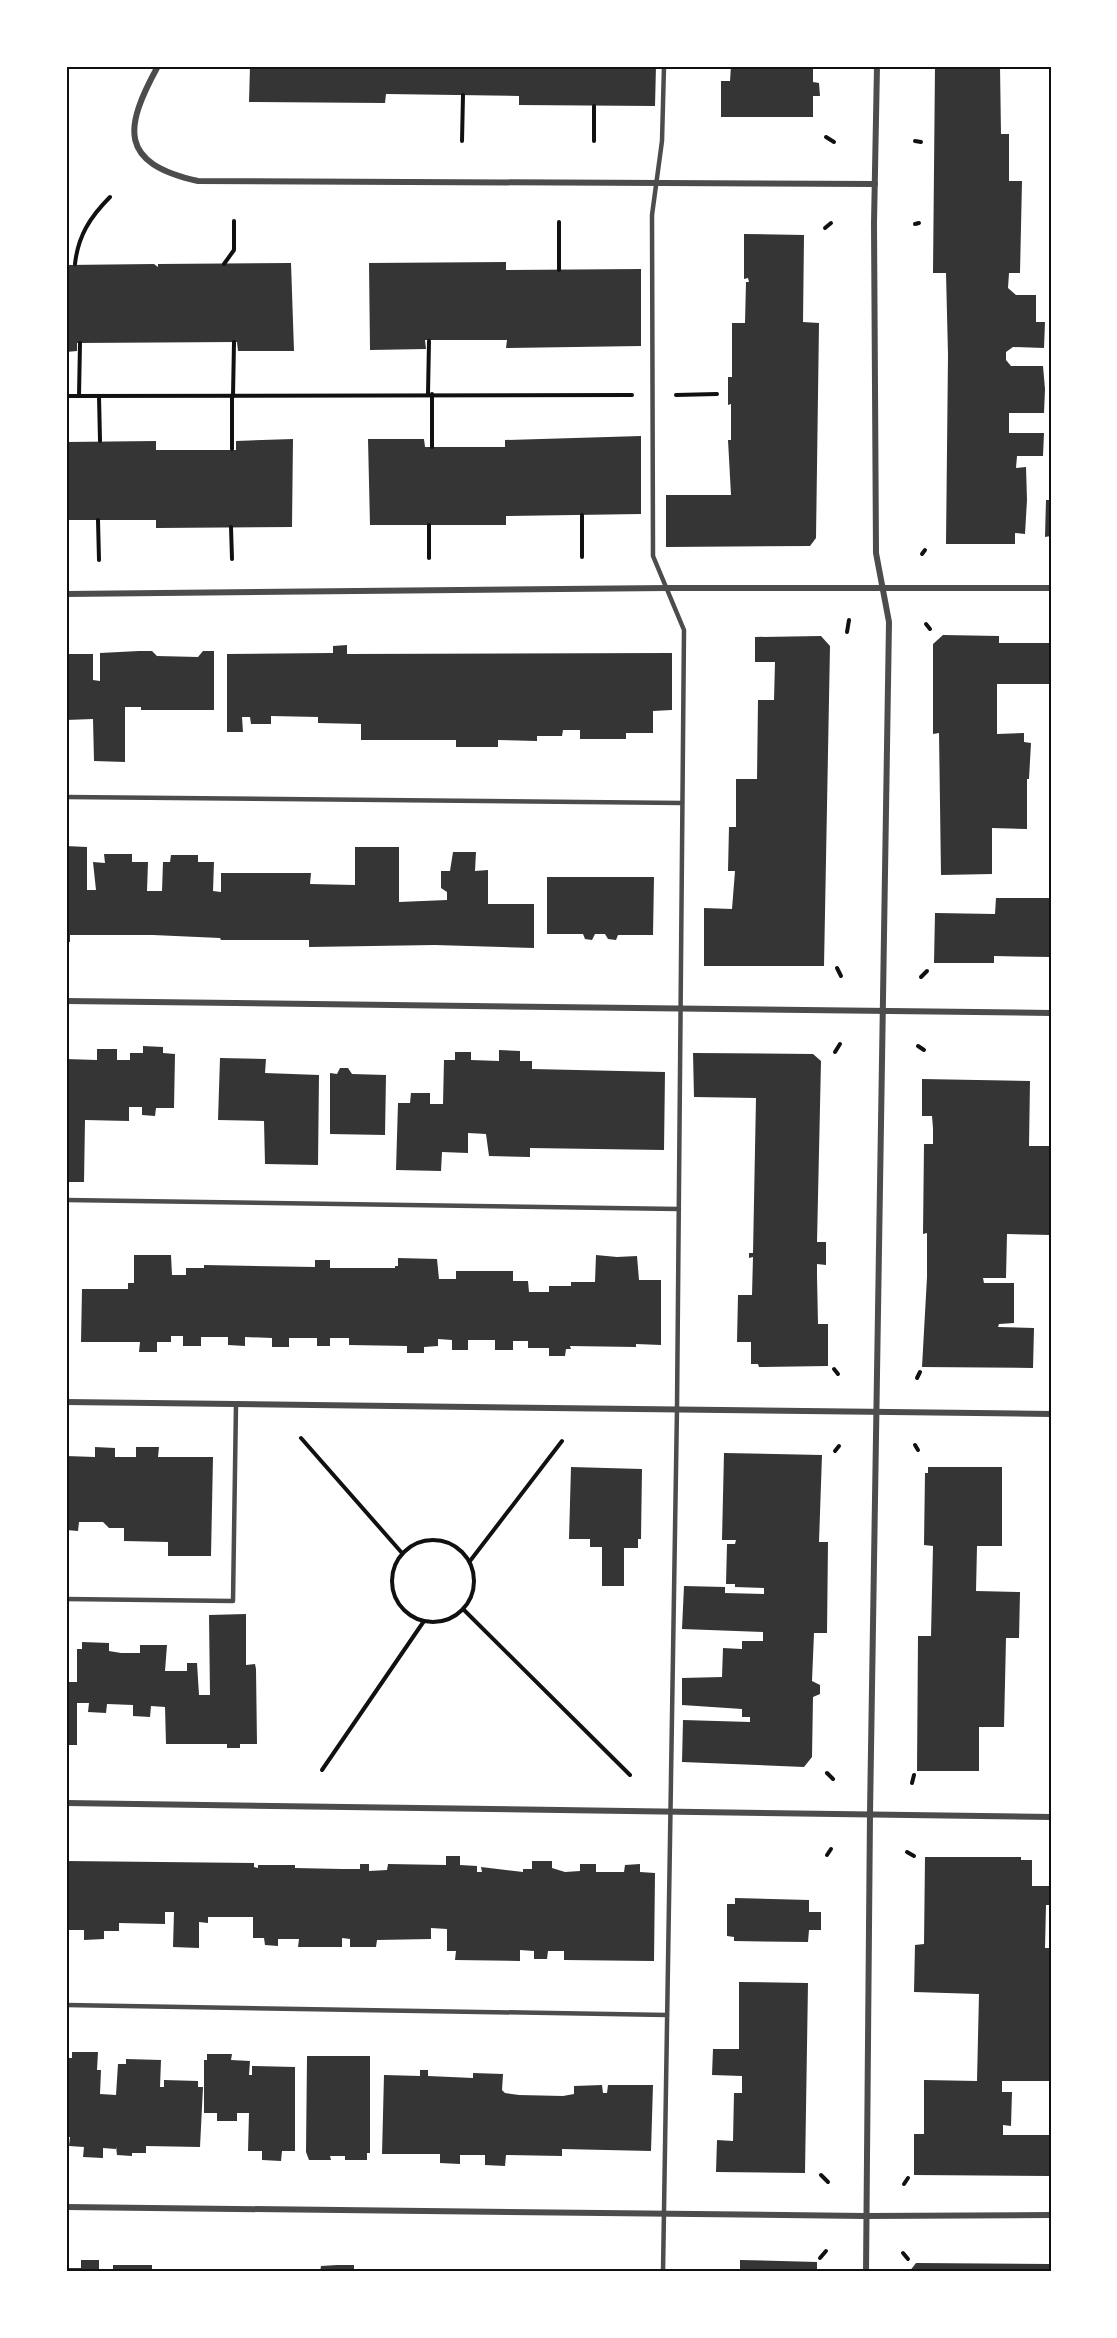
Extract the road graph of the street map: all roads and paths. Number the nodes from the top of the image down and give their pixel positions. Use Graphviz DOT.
graph roads {
  1 [pos="158,66"];
  2 [pos="664,66"];
  3 [pos="877,66"];
  4 [pos="463,95"];
  5 [pos="594,106"];
  6 [pos="826,137"];
  7 [pos="462,141"];
  8 [pos="594,141"];
  9 [pos="834,142"];
  10 [pos="656,184"];
  11 [pos="875,184"];
  12 [pos="110,197"];
  13 [pos="234,221"];
  14 [pos="559,222"];
  15 [pos="831,223"];
  16 [pos="825,228"];
  17 [pos="75,264"];
  18 [pos="224,264"];
  19 [pos="559,270"];
  20 [pos="429,340"];
  21 [pos="234,342"];
  22 [pos="80,343"];
  23 [pos="430,394"];
  24 [pos="717,394"];
  25 [pos="652,395"];
  26 [pos="66,396"];
  27 [pos="79,396"];
  28 [pos="99,396"];
  29 [pos="232,396"];
  30 [pos="100,441"];
  31 [pos="432,447"];
  32 [pos="232,449"];
  33 [pos="582,515"];
  34 [pos="98,520"];
  35 [pos="429,525"];
  36 [pos="231,527"];
  37 [pos="582,557"];
  38 [pos="429,558"];
  39 [pos="232,559"];
  40 [pos="99,560"];
  41 [pos="667,588"];
  42 [pos="883,588"];
  43 [pos="1051,588"];
  44 [pos="66,594"];
  45 [pos="849,620"];
  46 [pos="926,624"];
  47 [pos="930,629"];
  48 [pos="848,632"];
  49 [pos="66,796"];
  50 [pos="682,803"];
  51 [pos="837,968"];
  52 [pos="927,971"];
  53 [pos="841,976"];
  54 [pos="921,977"];
  55 [pos="66,1001"];
  56 [pos="680,1010"];
  57 [pos="882,1012"];
  58 [pos="1051,1013"];
  59 [pos="840,1044"];
  60 [pos="918,1046"];
  61 [pos="924,1050"];
  62 [pos="835,1052"];
  63 [pos="66,1200"];
  64 [pos="679,1209"];
  65 [pos="834,1369"];
  66 [pos="920,1372"];
  67 [pos="838,1374"];
  68 [pos="917,1378"];
  69 [pos="66,1402"];
  70 [pos="236,1404"];
  71 [pos="677,1408"];
  72 [pos="877,1410"];
  73 [pos="1051,1414"];
  74 [pos="302,1438"];
  75 [pos="562,1441"];
  76 [pos="915,1445"];
  77 [pos="838,1446"];
  78 [pos="918,1450"];
  79 [pos="835,1451"];
  80 [pos="402,1552"];
  81 [pos="470,1561"];
  82 [pos="66,1599"];
  83 [pos="464,1610"];
  84 [pos="424,1622"];
  85 [pos="322,1770"];
  86 [pos="827,1773"];
  87 [pos="630,1775"];
  88 [pos="914,1775"];
  89 [pos="833,1779"];
  90 [pos="912,1783"];
  91 [pos="66,1803"];
  92 [pos="669,1810"];
  93 [pos="870,1813"];
  94 [pos="1051,1817"];
  95 [pos="831,1849"];
  96 [pos="907,1852"];
  97 [pos="827,1855"];
  98 [pos="914,1856"];
  99 [pos="66,2005"];
  100 [pos="667,2015"];
  101 [pos="821,2175"];
  102 [pos="908,2178"];
  103 [pos="828,2182"];
  104 [pos="904,2184"];
  105 [pos="66,2207"];
  106 [pos="664,2212"];
  107 [pos="1051,2215"];
  108 [pos="865,2216"];
  109 [pos="826,2251"];
  110 [pos="903,2253"];
  111 [pos="820,2258"];
  112 [pos="908,2259"];
  113 [pos="663,2272"];
  114 [pos="866,2272"];
  1 -- 10 [label="street"];
  2 -- 10 [label="lane"];
  3 -- 11 [label="street"];
  4 -- 7 [label="path"];
  5 -- 8 [label="path"];
  6 -- 9 [label="path"];
  10 -- 11 [label="street"];
  10 -- 25 [label="lane"];
  11 -- 42 [label="street"];
  12 -- 17 [label="path"];
  13 -- 18 [label="path"];
  14 -- 19 [label="path"];
  15 -- 16 [label="path"];
  20 -- 23 [label="path"];
  21 -- 29 [label="path"];
  22 -- 27 [label="path"];
  23 -- 25 [label="path"];
  23 -- 29 [label="path"];
  23 -- 31 [label="path"];
  24 -- 25 [label="path"];
  25 -- 41 [label="lane"];
  26 -- 27 [label="path"];
  27 -- 28 [label="path"];
  28 -- 29 [label="path"];
  28 -- 30 [label="path"];
  29 -- 32 [label="path"];
  33 -- 37 [label="path"];
  34 -- 40 [label="path"];
  35 -- 38 [label="path"];
  36 -- 39 [label="path"];
  41 -- 42 [label="street"];
  41 -- 44 [label="street"];
  41 -- 50 [label="lane"];
  42 -- 43 [label="street"];
  42 -- 57 [label="street"];
  45 -- 48 [label="path"];
  46 -- 47 [label="path"];
  49 -- 50 [label="lane"];
  50 -- 56 [label="lane"];
  51 -- 53 [label="path"];
  52 -- 54 [label="path"];
  55 -- 56 [label="street"];
  56 -- 57 [label="street"];
  56 -- 64 [label="lane"];
  57 -- 58 [label="street"];
  57 -- 72 [label="street"];
  59 -- 62 [label="path"];
  60 -- 61 [label="path"];
  63 -- 64 [label="lane"];
  64 -- 71 [label="lane"];
  65 -- 67 [label="path"];
  66 -- 68 [label="path"];
  69 -- 70 [label="street"];
  70 -- 71 [label="street"];
  70 -- 82 [label="lane"];
  71 -- 72 [label="street"];
  71 -- 92 [label="lane"];
  72 -- 73 [label="street"];
  72 -- 93 [label="street"];
  74 -- 80 [label="path"];
  75 -- 81 [label="path"];
  76 -- 78 [label="path"];
  77 -- 79 [label="path"];
  80 -- 81 [label="path"];
  80 -- 84 [label="path"];
  81 -- 83 [label="path"];
  83 -- 84 [label="path"];
  83 -- 87 [label="path"];
  84 -- 85 [label="path"];
  86 -- 89 [label="path"];
  88 -- 90 [label="path"];
  91 -- 92 [label="street"];
  92 -- 93 [label="street"];
  92 -- 100 [label="lane"];
  93 -- 94 [label="street"];
  93 -- 108 [label="street"];
  95 -- 97 [label="path"];
  96 -- 98 [label="path"];
  99 -- 100 [label="lane"];
  100 -- 106 [label="lane"];
  101 -- 103 [label="path"];
  102 -- 104 [label="path"];
  105 -- 106 [label="street"];
  106 -- 108 [label="street"];
  106 -- 113 [label="lane"];
  107 -- 108 [label="street"];
  108 -- 114 [label="street"];
  109 -- 111 [label="path"];
  110 -- 112 [label="path"];
}
